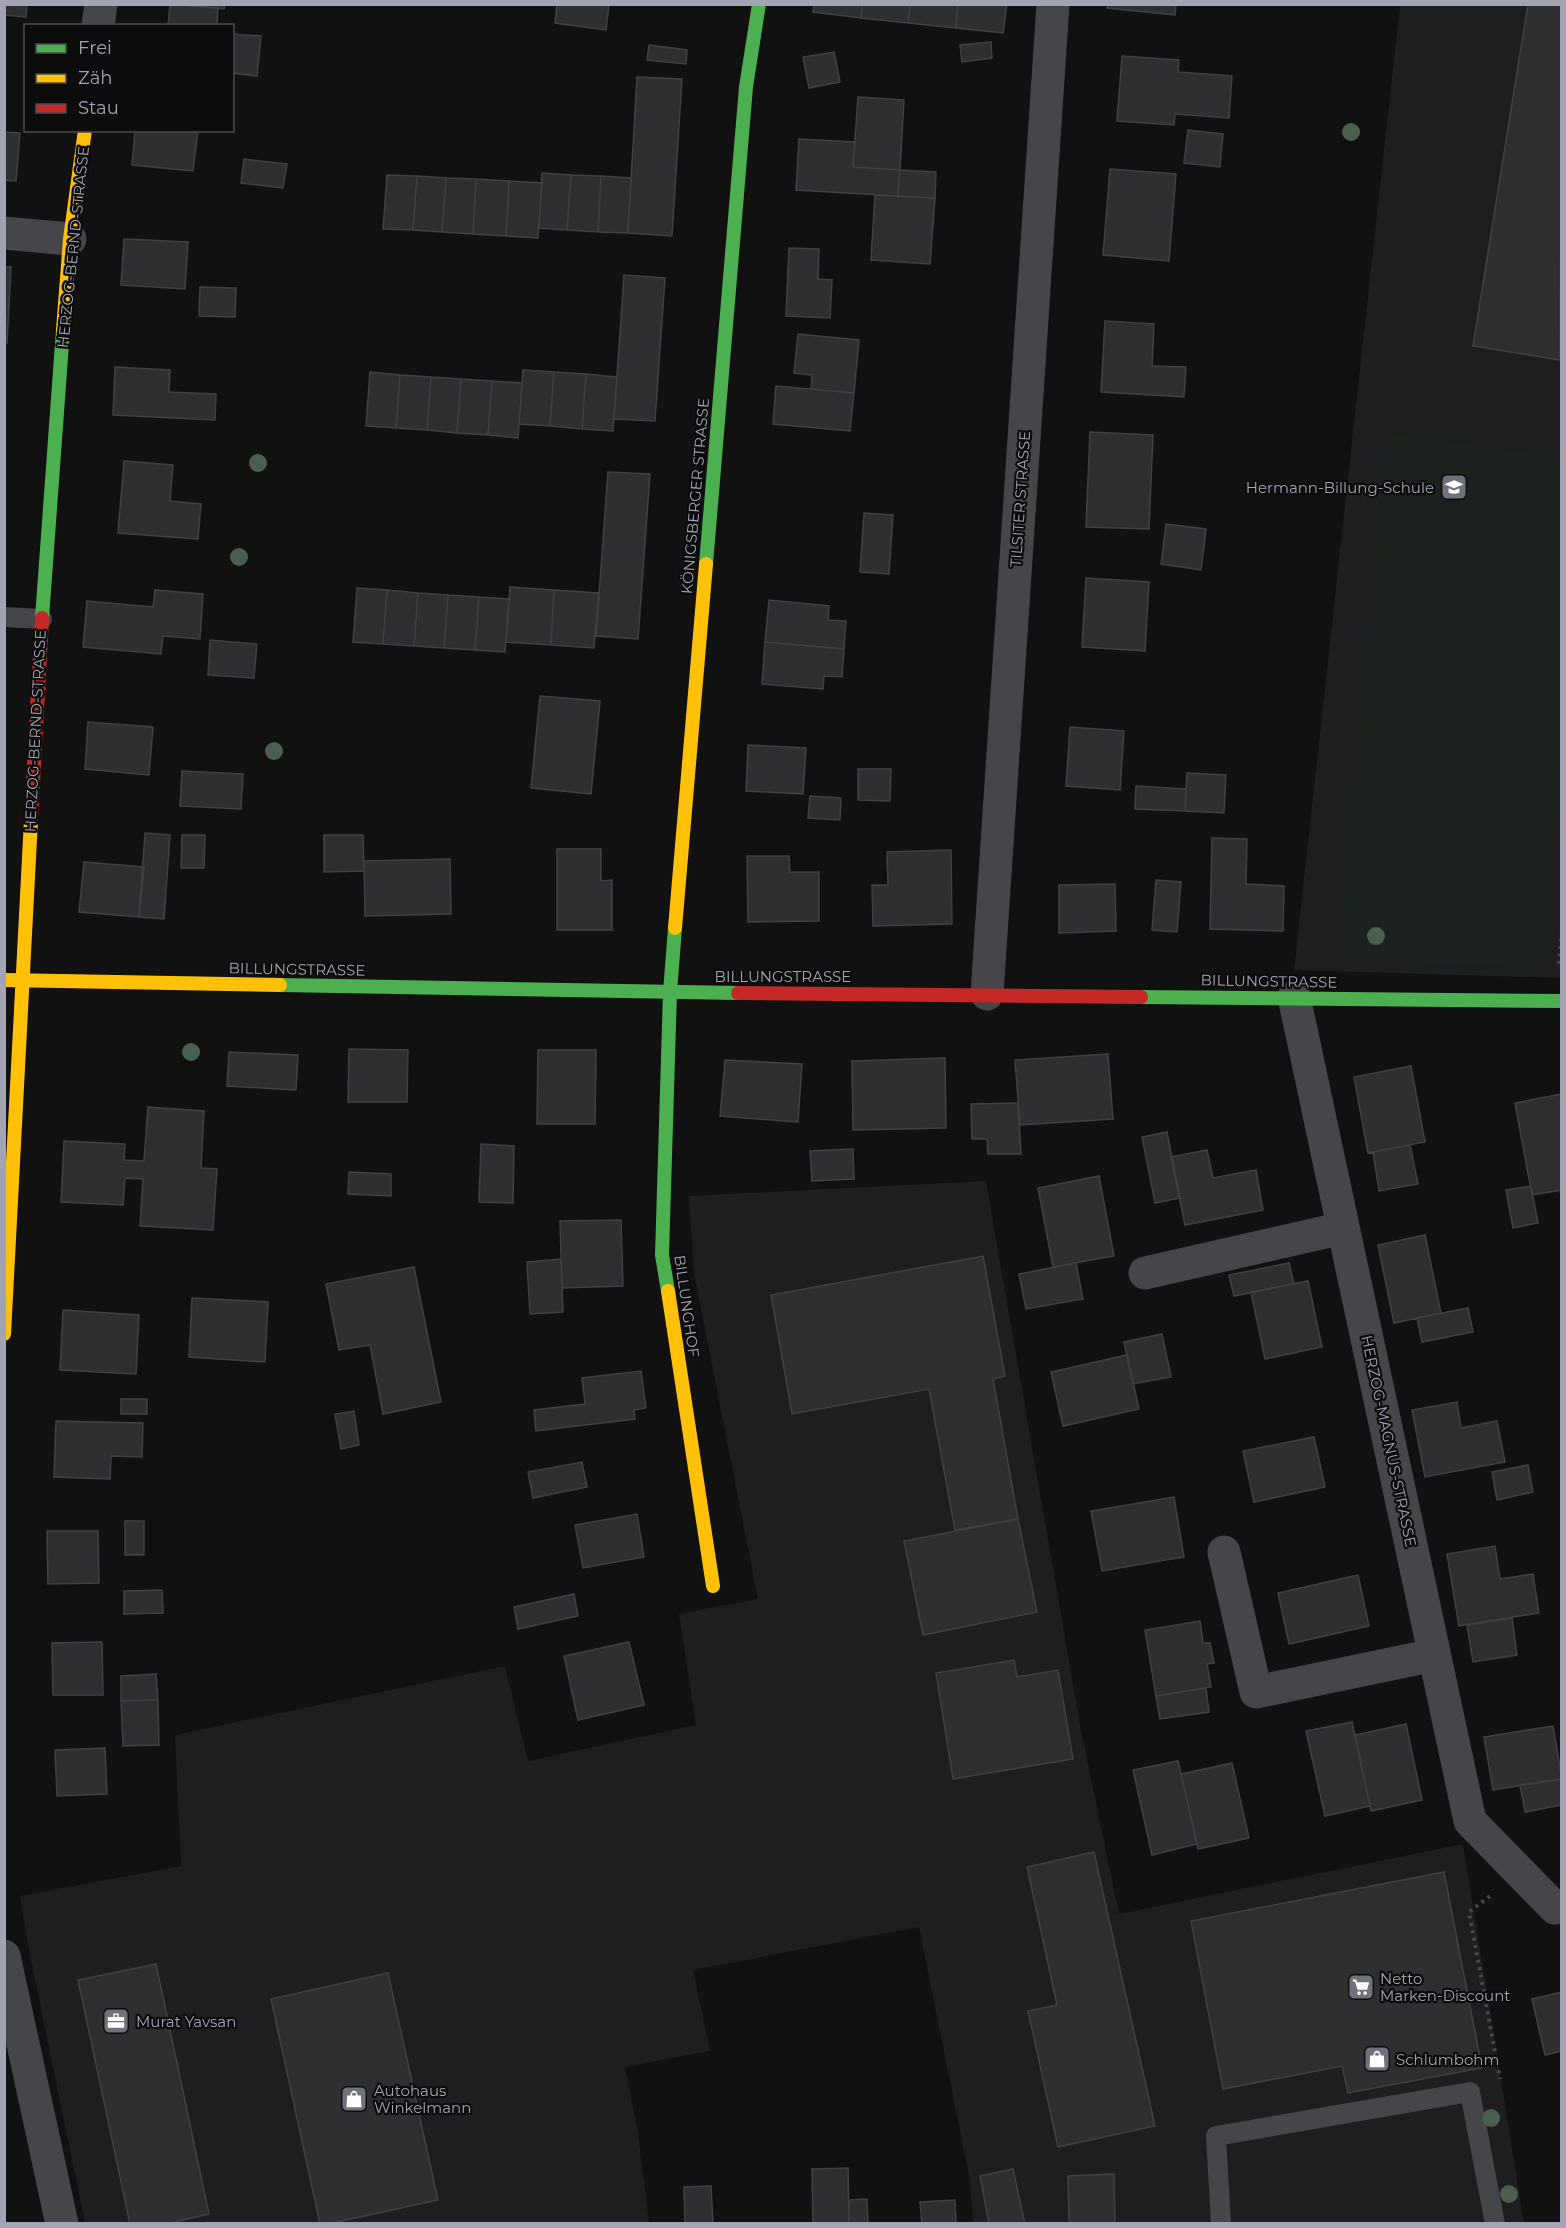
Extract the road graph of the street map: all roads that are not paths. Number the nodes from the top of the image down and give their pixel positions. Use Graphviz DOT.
graph roads {
  1 [pos="101,4"];
  2 [pos="759,4"];
  3 [pos="1053,4"];
  4 [pos="98,24"];
  5 [pos="85,132"];
  6 [pos="4,233"];
  7 [pos="70,239"];
  8 [pos="4,617"];
  9 [pos="42,619"];
  10 [pos="4,980"];
  11 [pos="22,980"];
  12 [pos="670,992"];
  13 [pos="987,994"];
  14 [pos="1294,997"];
  15 [pos="1562,1001"];
  16 [pos="1343,1228"];
  17 [pos="1145,1273"];
  18 [pos="4,1334"];
  19 [pos="1224,1552"];
  20 [pos="713,1586"];
  21 [pos="1434,1655"];
  22 [pos="1555,1908"];
  23 [pos="4,1956"];
  24 [pos="62,2223"];
  25 [pos="1221,2223"];
  26 [pos="1495,2223"];
  1 -- 4 [label="street"];
  2 -- 12 [label="street, KÖNIGSBERGER STRASSE"];
  3 -- 13 [label="street, TILSITER STRASSE"];
  5 -- 7 [label="street, HERZOG-BERND-STRASSE"];
  6 -- 7 [label="street"];
  7 -- 9 [label="street, HERZOG-BERND-STRASSE"];
  8 -- 9 [label="lane"];
  9 -- 11 [label="street, HERZOG-BERND-STRASSE"];
  10 -- 11 [label="street, BILLUNGSTRASSE"];
  11 -- 12 [label="street, BILLUNGSTRASSE"];
  11 -- 18 [label="street, HERZOG-BERND-STRASSE"];
  12 -- 13 [label="street, BILLUNGSTRASSE"];
  12 -- 20 [label="street, BILLUNGHOF"];
  13 -- 14 [label="street, BILLUNGSTRASSE"];
  14 -- 15 [label="street, BILLUNGSTRASSE"];
  14 -- 16 [label="street, HERZOG-MAGNUS-STRASSE"];
  16 -- 17 [label="street"];
  16 -- 21 [label="street, HERZOG-MAGNUS-STRASSE"];
  19 -- 21 [label="street"];
  21 -- 22 [label="street, HERZOG-MAGNUS-STRASSE"];
  23 -- 24 [label="street"];
  25 -- 26 [label="lane"];
}
